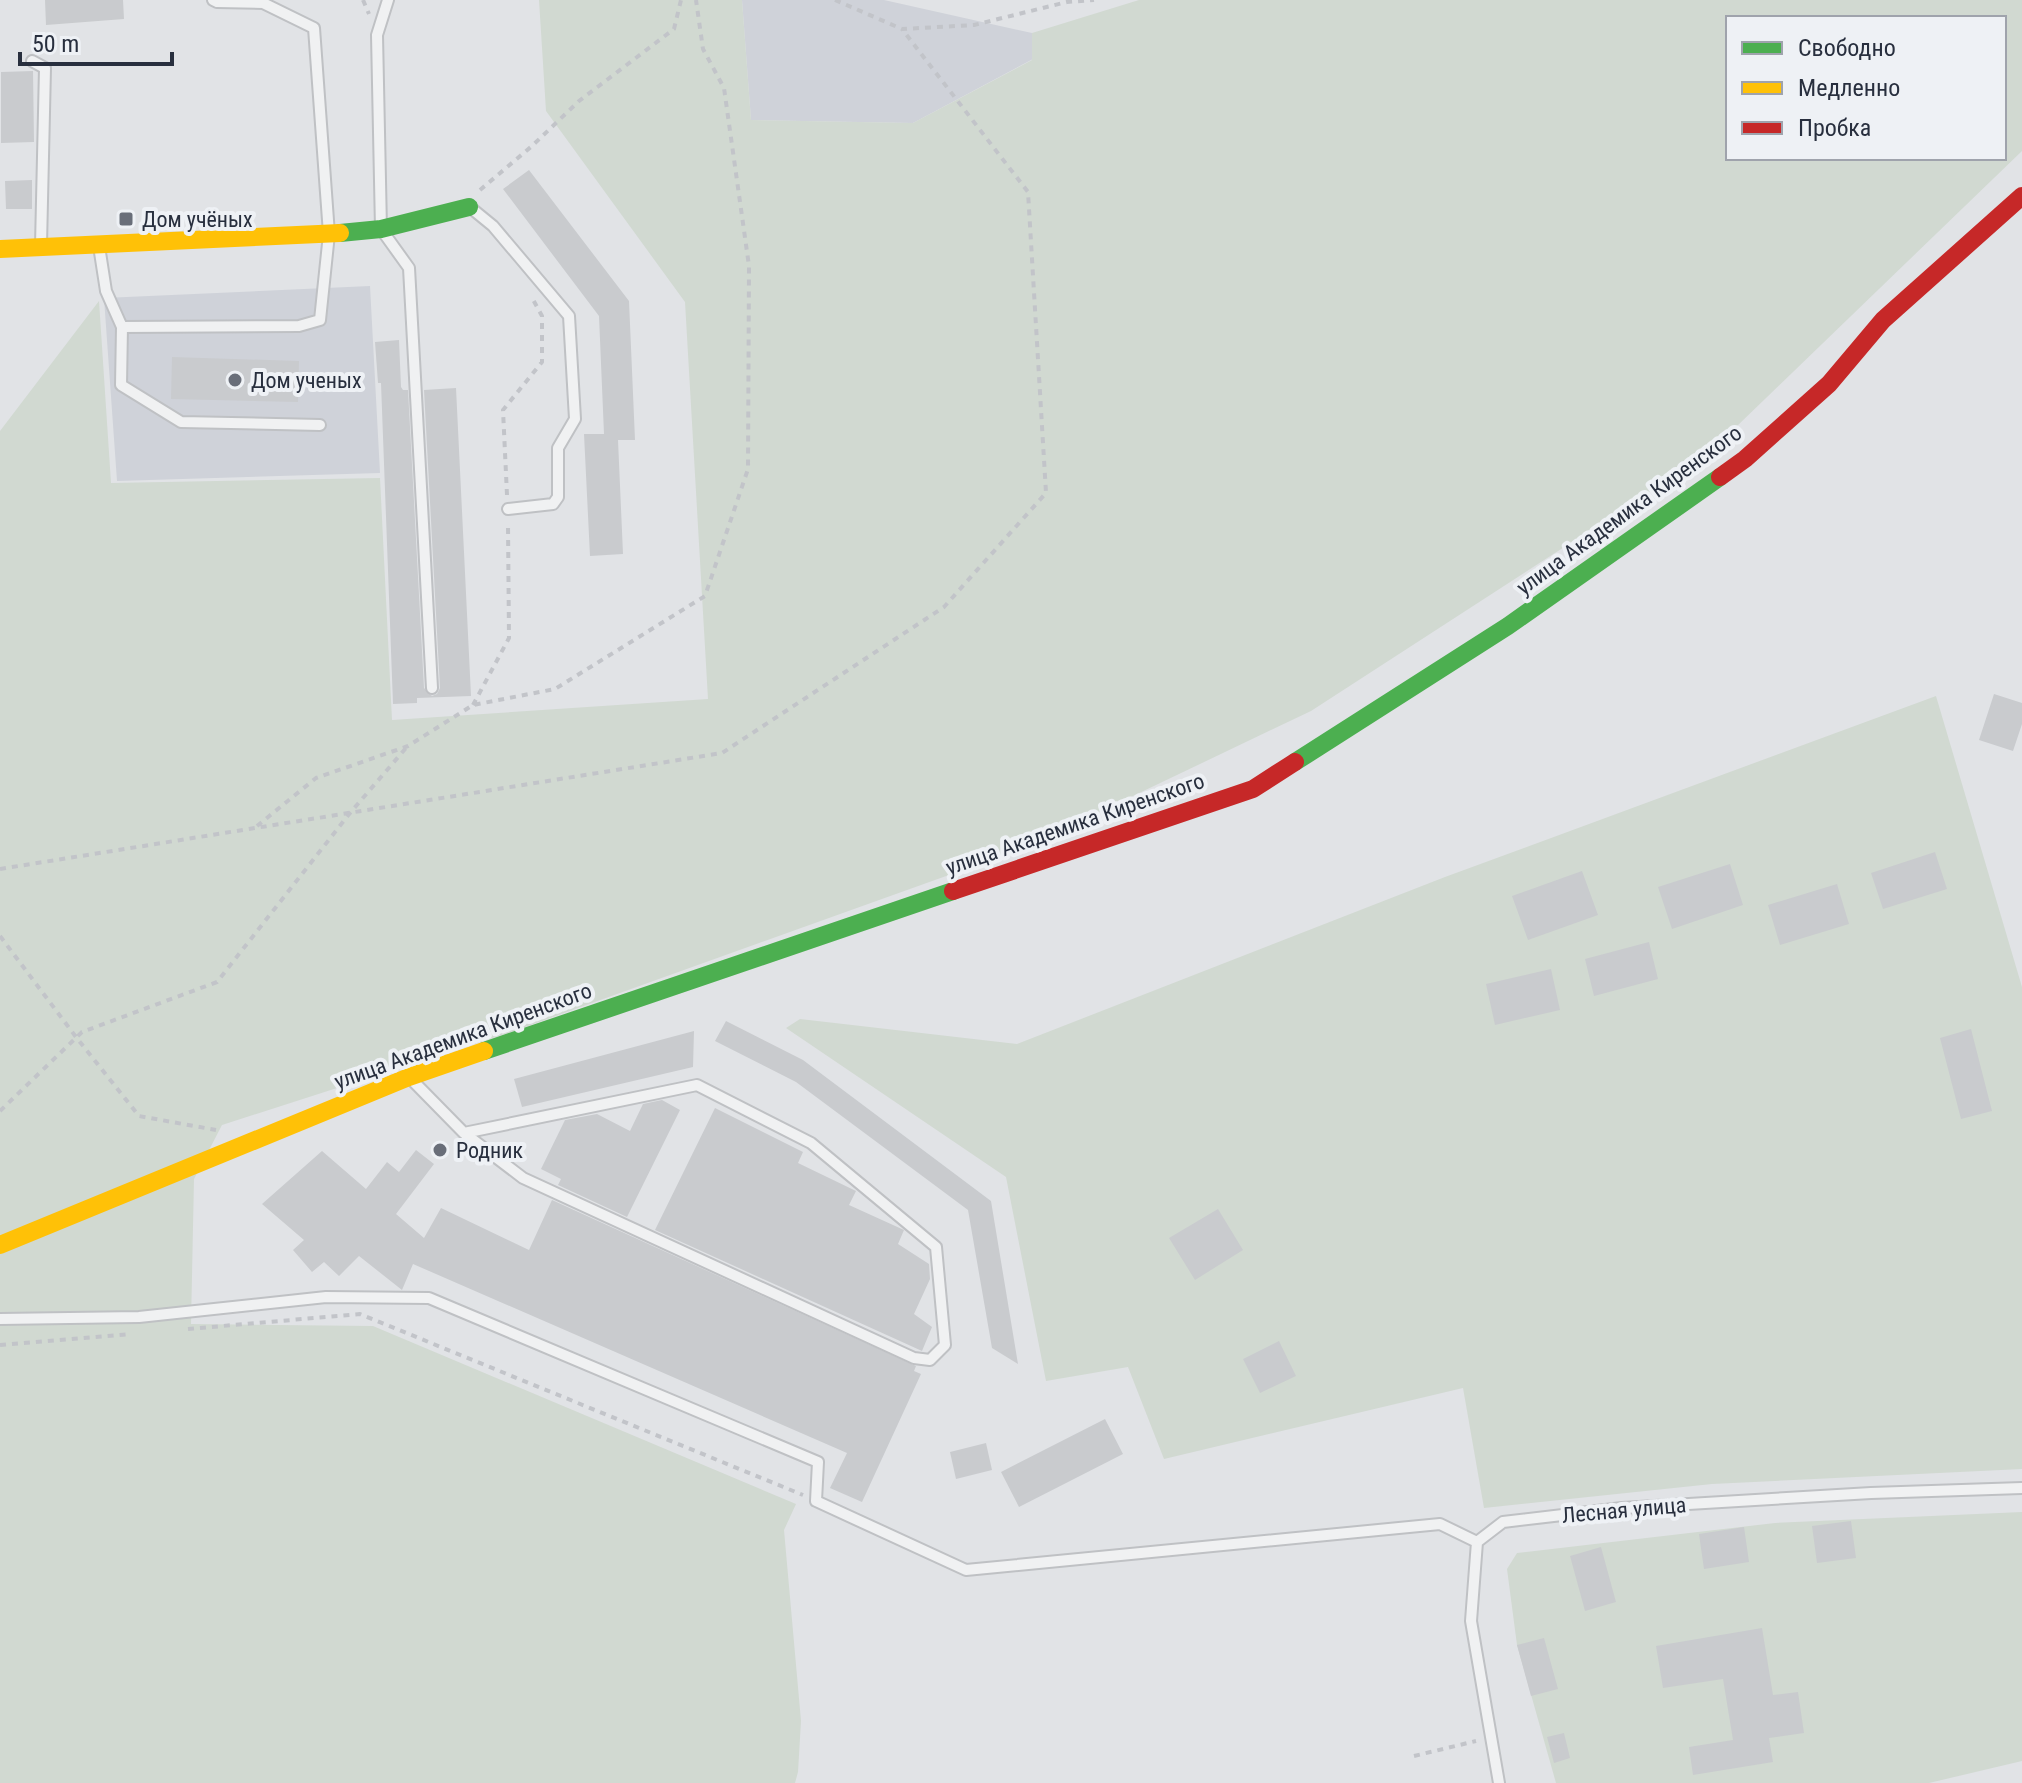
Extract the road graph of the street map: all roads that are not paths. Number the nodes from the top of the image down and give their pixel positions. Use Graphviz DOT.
graph roads {
  1 [pos="213,0"];
  2 [pos="388,0"];
  3 [pos="263,2"];
  4 [pos="32,61"];
  5 [pos="2022,196"];
  6 [pos="469,207"];
  7 [pos="381,229"];
  8 [pos="329,234"];
  9 [pos="98,244"];
  10 [pos="41,247"];
  11 [pos="0,249"];
  12 [pos="122,327"];
  13 [pos="320,425"];
  14 [pos="508,509"];
  15 [pos="432,688"];
  16 [pos="409,1077"];
  17 [pos="464,1133"];
  18 [pos="0,1245"];
  19 [pos="0,1319"];
  20 [pos="2022,1488"];
  21 [pos="1477,1542"];
  22 [pos="1499,1783"];
  1 -- 3 [label="lane"];
  2 -- 7 [label="lane"];
  3 -- 8 [label="lane"];
  4 -- 10 [label="lane"];
  5 -- 16 [label="main road, улица Академика Киренского"];
  6 -- 7 [label="main road"];
  6 -- 14 [label="lane"];
  7 -- 8 [label="main road"];
  7 -- 15 [label="lane"];
  8 -- 9 [label="main road"];
  8 -- 12 [label="lane"];
  9 -- 10 [label="main road"];
  9 -- 12 [label="lane"];
  10 -- 11 [label="main road"];
  12 -- 13 [label="lane"];
  16 -- 17 [label="lane"];
  16 -- 18 [label="main road, улица Академика Киренского"];
  17 -- 17 [label="lane"];
  19 -- 21 [label="lane"];
  20 -- 21 [label="lane, Лесная улица"];
  21 -- 22 [label="lane"];
}
